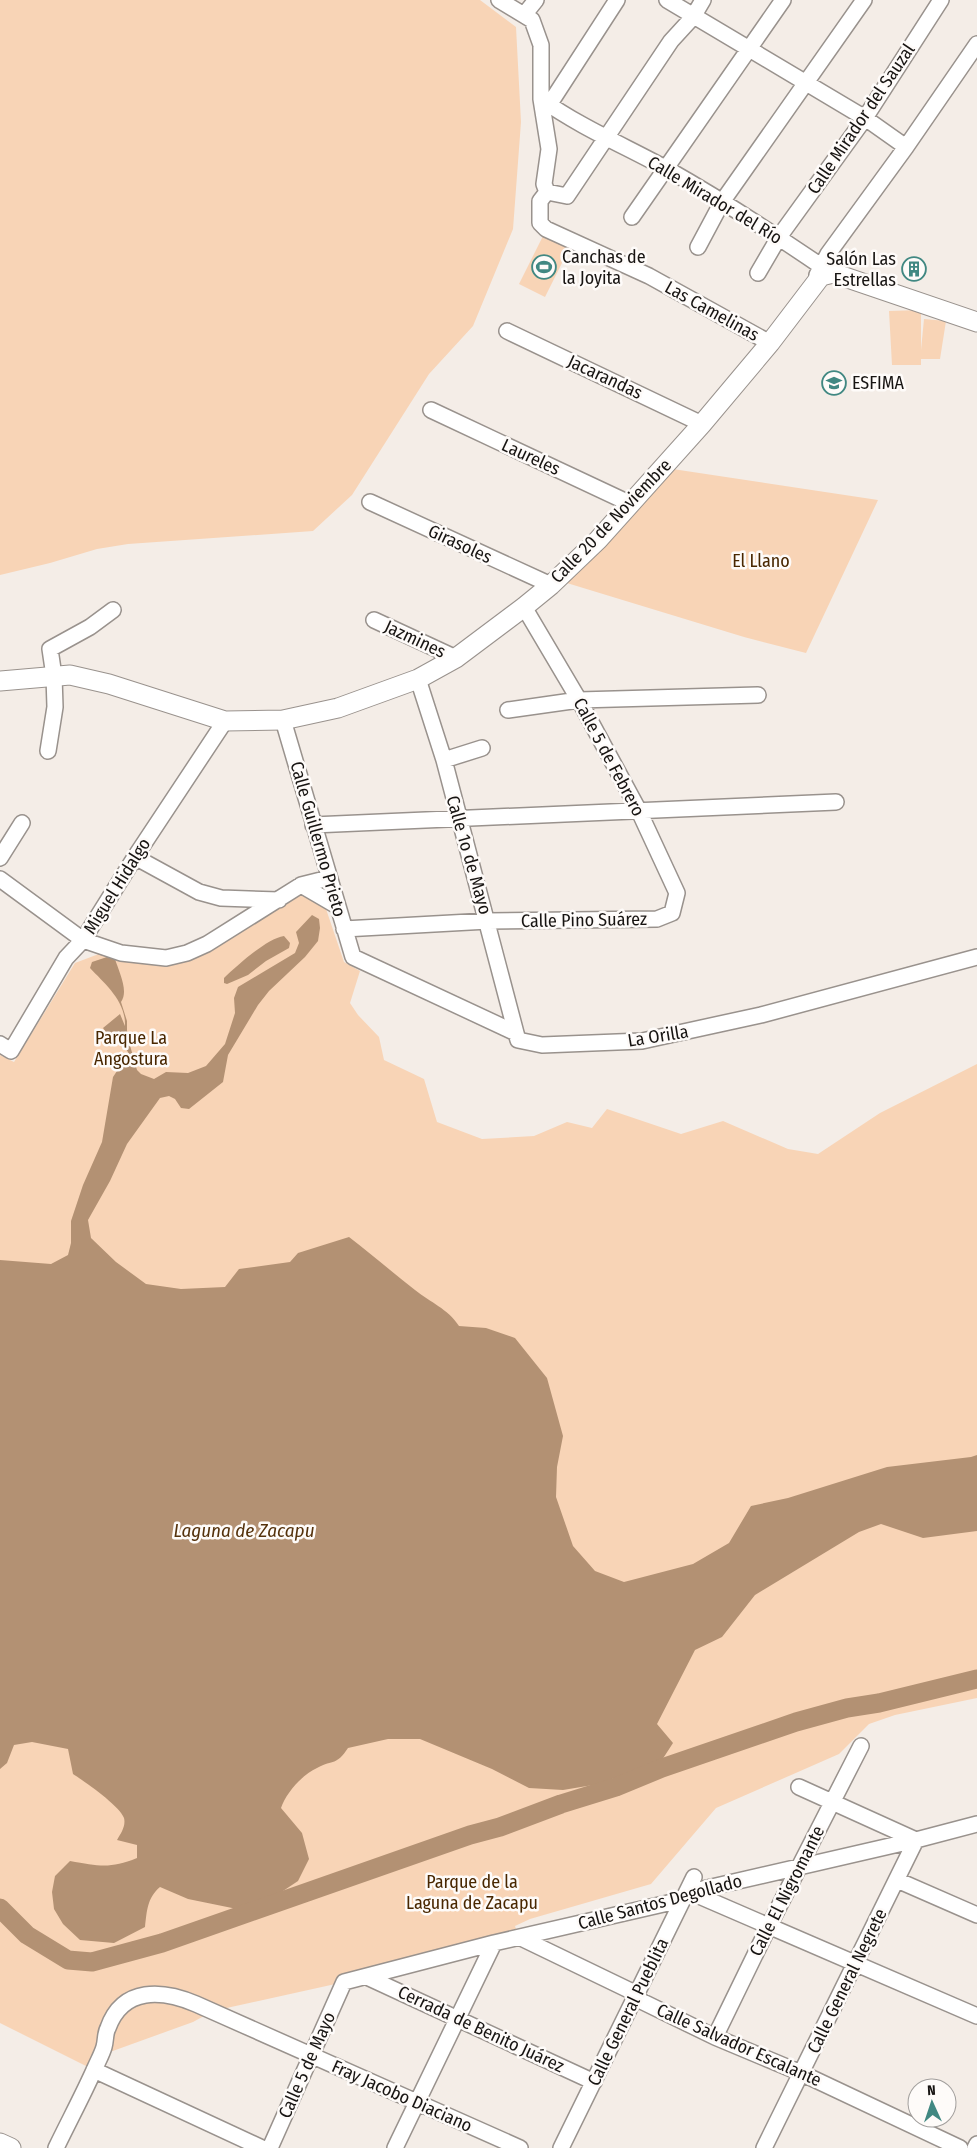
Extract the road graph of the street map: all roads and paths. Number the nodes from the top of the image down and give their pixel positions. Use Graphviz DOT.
graph roads {
  1 [pos="499,0"];
  2 [pos="536,0"];
  3 [pos="617,0"];
  4 [pos="666,0"];
  5 [pos="703,0"];
  6 [pos="783,0"];
  7 [pos="864,0"];
  8 [pos="941,0"];
  9 [pos="524,16"];
  10 [pos="693,17"];
  11 [pos="977,44"];
  12 [pos="749,50"];
  13 [pos="807,83"];
  14 [pos="545,102"];
  15 [pos="865,118"];
  16 [pos="606,137"];
  17 [pos="906,147"];
  18 [pos="667,169"];
  19 [pos="548,192"];
  20 [pos="722,202"];
  21 [pos="632,217"];
  22 [pos="779,237"];
  23 [pos="698,247"];
  24 [pos="826,267"];
  25 [pos="758,273"];
  26 [pos="977,322"];
  27 [pos="507,331"];
  28 [pos="770,343"];
  29 [pos="431,410"];
  30 [pos="702,424"];
  31 [pos="370,502"];
  32 [pos="631,504"];
  33 [pos="551,585"];
  34 [pos="524,607"];
  35 [pos="113,610"];
  36 [pos="374,620"];
  37 [pos="456,658"];
  38 [pos="54,676"];
  39 [pos="418,679"];
  40 [pos="0,681"];
  41 [pos="758,695"];
  42 [pos="579,700"];
  43 [pos="508,710"];
  44 [pos="283,720"];
  45 [pos="225,721"];
  46 [pos="482,748"];
  47 [pos="48,751"];
  48 [pos="444,760"];
  49 [pos="836,802"];
  50 [pos="638,810"];
  51 [pos="458,818"];
  52 [pos="22,823"];
  53 [pos="313,825"];
  54 [pos="135,857"];
  55 [pos="0,858"];
  56 [pos="329,878"];
  57 [pos="0,879"];
  58 [pos="301,885"];
  59 [pos="279,900"];
  60 [pos="337,906"];
  61 [pos="672,913"];
  62 [pos="488,921"];
  63 [pos="344,929"];
  64 [pos="90,942"];
  65 [pos="353,957"];
  66 [pos="977,957"];
  67 [pos="516,1033"];
  68 [pos="5,1047"];
  69 [pos="861,1746"];
  70 [pos="799,1787"];
  71 [pos="833,1802"];
  72 [pos="974,1827"];
  73 [pos="916,1840"];
  74 [pos="801,1866"];
  75 [pos="694,1877"];
  76 [pos="897,1880"];
  77 [pos="686,1896"];
  78 [pos="977,1915"];
  79 [pos="768,1926"];
  80 [pos="521,1938"];
  81 [pos="494,1943"];
  82 [pos="855,1964"];
  83 [pos="367,1977"];
  84 [pos="344,1982"];
  85 [pos="637,1994"];
  86 [pos="977,2016"];
  87 [pos="457,2018"];
  88 [pos="715,2037"];
  89 [pos="312,2057"];
  90 [pos="94,2070"];
  91 [pos="801,2072"];
  92 [pos="594,2082"];
  93 [pos="418,2102"];
  94 [pos="0,2143"];
  95 [pos="977,2144"];
  96 [pos="11,2148"];
  97 [pos="56,2148"];
  98 [pos="262,2148"];
  99 [pos="270,2148"];
  100 [pos="395,2148"];
  101 [pos="520,2148"];
  102 [pos="561,2148"];
  103 [pos="764,2148"];
  104 [pos="960,2148"];
  105 [pos="975,2148"];
  1 -- 9 [label="street"];
  2 -- 9 [label="street"];
  3 -- 14 [label="street"];
  4 -- 10 [label="street"];
  5 -- 10 [label="street"];
  6 -- 12 [label="street"];
  7 -- 13 [label="street"];
  8 -- 15 [label="street, Calle Mirador del Sauzal"];
  9 -- 14 [label="street"];
  10 -- 12 [label="street"];
  10 -- 16 [label="street"];
  11 -- 17 [label="street"];
  12 -- 13 [label="street"];
  12 -- 18 [label="street"];
  13 -- 15 [label="street"];
  13 -- 20 [label="street"];
  14 -- 16 [label="street, Calle Mirador del Río"];
  14 -- 19 [label="street"];
  15 -- 17 [label="street"];
  15 -- 22 [label="street, Calle Mirador del Sauzal"];
  16 -- 18 [label="street, Calle Mirador del Río"];
  16 -- 19 [label="street"];
  17 -- 24 [label="street"];
  18 -- 20 [label="street, Calle Mirador del Río"];
  18 -- 21 [label="street"];
  19 -- 28 [label="street, Las Camelinas"];
  20 -- 22 [label="street, Calle Mirador del Río"];
  20 -- 23 [label="street"];
  22 -- 24 [label="street, Calle Mirador del Río"];
  22 -- 25 [label="street, Calle Mirador del Sauzal"];
  24 -- 26 [label="main road"];
  24 -- 28 [label="main road, Calle 20 de Noviembre"];
  27 -- 30 [label="street, Jacarandas"];
  28 -- 30 [label="main road, Calle 20 de Noviembre"];
  29 -- 32 [label="street, Laureles"];
  30 -- 32 [label="main road, Calle 20 de Noviembre"];
  31 -- 33 [label="street, Girasoles"];
  32 -- 33 [label="main road, Calle 20 de Noviembre"];
  33 -- 34 [label="main road, Calle 20 de Noviembre"];
  34 -- 37 [label="main road, Calle 20 de Noviembre"];
  34 -- 42 [label="street, Calle 5 de Febrero"];
  35 -- 38 [label="street"];
  36 -- 37 [label="street, Jazmines"];
  37 -- 39 [label="main road, Calle 20 de Noviembre"];
  38 -- 40 [label="main road, Calle 20 de Noviembre"];
  38 -- 45 [label="main road, Calle 20 de Noviembre"];
  38 -- 47 [label="street"];
  39 -- 44 [label="main road, Calle 20 de Noviembre"];
  39 -- 48 [label="street, Calle 1o de Mayo"];
  41 -- 42 [label="street"];
  42 -- 43 [label="street"];
  42 -- 50 [label="street, Calle 5 de Febrero"];
  44 -- 45 [label="main road, Calle 20 de Noviembre"];
  44 -- 53 [label="street, Calle Guillermo Prieto"];
  45 -- 54 [label="street, Miguel Hidalgo"];
  46 -- 48 [label="street"];
  48 -- 51 [label="street, Calle 1o de Mayo"];
  49 -- 50 [label="street"];
  50 -- 51 [label="street"];
  50 -- 61 [label="street, Calle 5 de Febrero"];
  51 -- 53 [label="street"];
  51 -- 62 [label="street, Calle 1o de Mayo"];
  52 -- 55 [label="street"];
  53 -- 56 [label="street, Calle Guillermo Prieto"];
  54 -- 59 [label="street"];
  54 -- 64 [label="street, Miguel Hidalgo"];
  56 -- 58 [label="street"];
  56 -- 60 [label="street, Calle Guillermo Prieto"];
  57 -- 64 [label="street"];
  58 -- 59 [label="street"];
  58 -- 60 [label="street"];
  59 -- 64 [label="street"];
  60 -- 63 [label="street, Calle Guillermo Prieto"];
  61 -- 62 [label="street, Calle Pino Suárez"];
  62 -- 63 [label="street, Calle Pino Suárez"];
  62 -- 67 [label="street, Calle 1o de Mayo"];
  63 -- 65 [label="street, Calle Guillermo Prieto"];
  64 -- 68 [label="street, Miguel Hidalgo"];
  65 -- 67 [label="street, La Orilla"];
  66 -- 67 [label="street, La Orilla"];
  69 -- 71 [label="street, Calle El Nigromante"];
  70 -- 71 [label="street"];
  71 -- 73 [label="street"];
  71 -- 74 [label="street, Calle El Nigromante"];
  72 -- 73 [label="street, Calle Santos Degollado"];
  73 -- 74 [label="street, Calle Santos Degollado"];
  73 -- 76 [label="street, Calle General Negrete"];
  74 -- 77 [label="street, Calle Santos Degollado"];
  74 -- 79 [label="street, Calle El Nigromante"];
  75 -- 77 [label="street, Calle General Pueblita"];
  76 -- 78 [label="street"];
  76 -- 82 [label="street, Calle General Negrete"];
  77 -- 79 [label="street"];
  77 -- 80 [label="street, Calle Santos Degollado"];
  77 -- 85 [label="street, Calle General Pueblita"];
  79 -- 82 [label="street"];
  79 -- 88 [label="street, Calle El Nigromante"];
  80 -- 81 [label="street, Calle Santos Degollado"];
  80 -- 85 [label="street, Calle Salvador Escalante"];
  81 -- 83 [label="street, Calle Santos Degollado"];
  81 -- 87 [label="street"];
  82 -- 86 [label="street"];
  82 -- 91 [label="street, Calle General Negrete"];
  83 -- 84 [label="street, Calle Santos Degollado"];
  83 -- 87 [label="street, Cerrada de Benito Juárez"];
  84 -- 89 [label="street, Calle 5 de Mayo"];
  85 -- 88 [label="street, Calle Salvador Escalante"];
  85 -- 92 [label="street, Calle General Pueblita"];
  87 -- 92 [label="street, Cerrada de Benito Juárez"];
  87 -- 93 [label="street"];
  88 -- 91 [label="street, Calle Salvador Escalante"];
  89 -- 90 [label="street, Fray Jacobo Diaciano"];
  89 -- 93 [label="street, Fray Jacobo Diaciano"];
  89 -- 99 [label="street, Calle 5 de Mayo"];
  90 -- 97 [label="street, Fray Jacobo Diaciano"];
  90 -- 98 [label="street"];
  91 -- 103 [label="street, Calle General Negrete"];
  91 -- 104 [label="street, Calle Salvador Escalante"];
  92 -- 102 [label="street, Calle General Pueblita"];
  93 -- 100 [label="street"];
  93 -- 101 [label="street, Fray Jacobo Diaciano"];
  94 -- 96 [label="main road"];
  95 -- 105 [label="street"];
}
